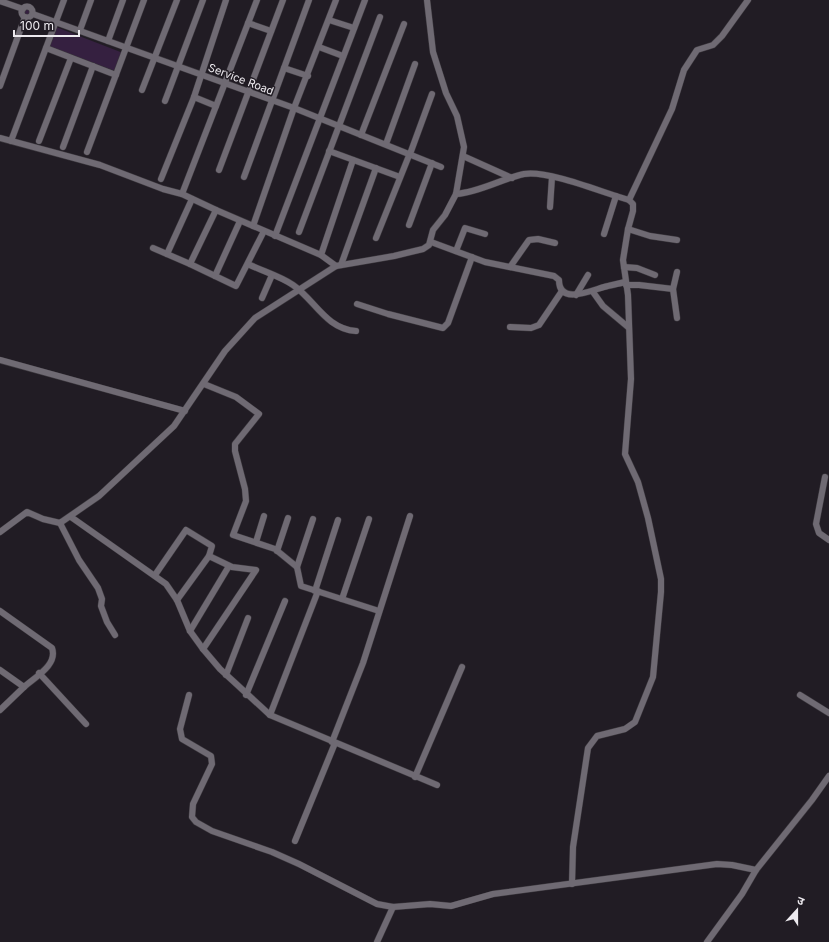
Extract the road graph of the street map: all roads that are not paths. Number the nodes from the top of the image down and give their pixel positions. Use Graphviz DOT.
graph roads {
  1 [pos="64,0"];
  2 [pos="91,0"];
  3 [pos="123,0"];
  4 [pos="144,0"];
  5 [pos="177,0"];
  6 [pos="203,0"];
  7 [pos="226,0"];
  8 [pos="257,0"];
  9 [pos="308,0"];
  10 [pos="336,0"];
  11 [pos="364,0"];
  12 [pos="428,0"];
  13 [pos="748,0"];
  14 [pos="0,1"];
  15 [pos="281,1"];
  16 [pos="30,3"];
  17 [pos="23,9"];
  18 [pos="33,14"];
  19 [pos="26,17"];
  20 [pos="380,17"];
  21 [pos="329,20"];
  22 [pos="56,21"];
  23 [pos="248,23"];
  24 [pos="404,24"];
  25 [pos="354,28"];
  26 [pos="80,30"];
  27 [pos="271,31"];
  28 [pos="108,41"];
  29 [pos="126,47"];
  30 [pos="46,48"];
  31 [pos="319,48"];
  32 [pos="343,56"];
  33 [pos="155,57"];
  34 [pos="71,58"];
  35 [pos="415,64"];
  36 [pos="93,66"];
  37 [pos="177,66"];
  38 [pos="284,68"];
  39 [pos="116,75"];
  40 [pos="202,75"];
  41 [pos="308,76"];
  42 [pos="224,83"];
  43 [pos="0,86"];
  44 [pos="142,90"];
  45 [pos="248,93"];
  46 [pos="432,94"];
  47 [pos="194,97"];
  48 [pos="165,101"];
  49 [pos="272,101"];
  50 [pos="216,106"];
  51 [pos="294,108"];
  52 [pos="319,118"];
  53 [pos="338,127"];
  54 [pos="361,135"];
  55 [pos="0,138"];
  56 [pos="39,140"];
  57 [pos="11,141"];
  58 [pos="386,144"];
  59 [pos="63,147"];
  60 [pos="329,151"];
  61 [pos="87,152"];
  62 [pos="410,154"];
  63 [pos="463,156"];
  64 [pos="353,160"];
  65 [pos="432,163"];
  66 [pos="441,167"];
  67 [pos="376,168"];
  68 [pos="219,170"];
  69 [pos="244,177"];
  70 [pos="400,177"];
  71 [pos="552,177"];
  72 [pos="512,178"];
  73 [pos="161,179"];
  74 [pos="182,194"];
  75 [pos="456,194"];
  76 [pos="616,196"];
  77 [pos="192,199"];
  78 [pos="629,200"];
  79 [pos="550,207"];
  80 [pos="216,210"];
  81 [pos="240,221"];
  82 [pos="409,225"];
  83 [pos="253,226"];
  84 [pos="628,229"];
  85 [pos="264,232"];
  86 [pos="299,232"];
  87 [pos="485,234"];
  88 [pos="604,234"];
  89 [pos="275,236"];
  90 [pos="376,238"];
  91 [pos="677,240"];
  92 [pos="431,242"];
  93 [pos="555,243"];
  94 [pos="153,248"];
  95 [pos="456,251"];
  96 [pos="167,254"];
  97 [pos="321,255"];
  98 [pos="472,257"];
  99 [pos="190,264"];
  100 [pos="248,264"];
  101 [pos="338,266"];
  102 [pos="624,266"];
  103 [pos="510,267"];
  104 [pos="677,272"];
  105 [pos="272,275"];
  106 [pos="588,275"];
  107 [pos="655,275"];
  108 [pos="215,276"];
  109 [pos="626,284"];
  110 [pos="298,288"];
  111 [pos="673,289"];
  112 [pos="562,291"];
  113 [pos="593,292"];
  114 [pos="576,295"];
  115 [pos="262,298"];
  116 [pos="357,304"];
  117 [pos="677,318"];
  118 [pos="510,327"];
  119 [pos="628,327"];
  120 [pos="356,331"];
  121 [pos="0,360"];
  122 [pos="204,384"];
  123 [pos="185,411"];
  124 [pos="825,477"];
  125 [pos="264,516"];
  126 [pos="410,516"];
  127 [pos="71,517"];
  128 [pos="288,518"];
  129 [pos="313,519"];
  130 [pos="369,519"];
  131 [pos="338,520"];
  132 [pos="60,523"];
  133 [pos="0,532"];
  134 [pos="829,540"];
  135 [pos="256,542"];
  136 [pos="277,551"];
  137 [pos="209,556"];
  138 [pos="229,566"];
  139 [pos="297,567"];
  140 [pos="155,576"];
  141 [pos="316,591"];
  142 [pos="342,599"];
  143 [pos="177,600"];
  144 [pos="285,601"];
  145 [pos="0,610"];
  146 [pos="379,611"];
  147 [pos="248,618"];
  148 [pos="190,631"];
  149 [pos="115,635"];
  150 [pos="203,649"];
  151 [pos="462,667"];
  152 [pos="0,670"];
  153 [pos="39,673"];
  154 [pos="226,675"];
  155 [pos="24,687"];
  156 [pos="246,695"];
  157 [pos="800,695"];
  158 [pos="189,696"];
  159 [pos="0,710"];
  160 [pos="829,713"];
  161 [pos="270,715"];
  162 [pos="86,724"];
  163 [pos="334,743"];
  164 [pos="829,776"];
  165 [pos="415,777"];
  166 [pos="437,785"];
  167 [pos="295,841"];
  168 [pos="756,870"];
  169 [pos="572,884"];
  170 [pos="393,907"];
  171 [pos="377,942"];
  172 [pos="707,942"];
  1 -- 22 [label="street"];
  2 -- 26 [label="street"];
  3 -- 28 [label="street"];
  4 -- 29 [label="street"];
  5 -- 33 [label="street"];
  6 -- 37 [label="street"];
  7 -- 40 [label="street"];
  8 -- 23 [label="street"];
  9 -- 38 [label="street"];
  10 -- 21 [label="street"];
  11 -- 25 [label="street"];
  12 -- 63 [label="street"];
  13 -- 78 [label="street"];
  14 -- 17 [label="street"];
  15 -- 27 [label="street"];
  16 -- 17 [label="street"];
  16 -- 18 [label="street"];
  17 -- 19 [label="street"];
  18 -- 19 [label="street"];
  18 -- 22 [label="street, Service Road"];
  19 -- 43 [label="street"];
  20 -- 53 [label="street"];
  21 -- 25 [label="street"];
  21 -- 31 [label="street"];
  22 -- 26 [label="street, Service Road"];
  22 -- 30 [label="street"];
  23 -- 27 [label="street"];
  23 -- 42 [label="street"];
  24 -- 54 [label="street"];
  25 -- 32 [label="street"];
  26 -- 28 [label="street, Service Road"];
  27 -- 45 [label="street"];
  28 -- 29 [label="street, Service Road"];
  29 -- 33 [label="street, Service Road"];
  29 -- 39 [label="street"];
  30 -- 34 [label="street"];
  30 -- 57 [label="street"];
  31 -- 32 [label="street"];
  31 -- 41 [label="street"];
  32 -- 52 [label="street"];
  33 -- 37 [label="street, Service Road"];
  33 -- 44 [label="street"];
  34 -- 36 [label="street"];
  34 -- 56 [label="street"];
  35 -- 58 [label="street"];
  36 -- 39 [label="street"];
  36 -- 59 [label="street"];
  37 -- 40 [label="street, Service Road"];
  37 -- 48 [label="street"];
  38 -- 41 [label="street"];
  38 -- 49 [label="street"];
  39 -- 61 [label="street"];
  40 -- 42 [label="street, Service Road"];
  40 -- 47 [label="street"];
  41 -- 51 [label="street"];
  42 -- 45 [label="street, Service Road"];
  42 -- 50 [label="street"];
  45 -- 49 [label="street, Service Road"];
  45 -- 68 [label="street"];
  46 -- 62 [label="street"];
  47 -- 50 [label="street"];
  47 -- 73 [label="street"];
  49 -- 51 [label="street, Service Road"];
  49 -- 69 [label="street"];
  50 -- 74 [label="street"];
  51 -- 52 [label="street, Service Road"];
  51 -- 83 [label="street"];
  52 -- 53 [label="street, Service Road"];
  52 -- 89 [label="street"];
  53 -- 54 [label="street, Service Road"];
  53 -- 60 [label="street"];
  54 -- 58 [label="street, Service Road"];
  55 -- 57 [label="street"];
  57 -- 74 [label="street"];
  58 -- 62 [label="street, Service Road"];
  60 -- 64 [label="street"];
  60 -- 86 [label="street"];
  62 -- 65 [label="street, Service Road"];
  62 -- 70 [label="street"];
  63 -- 72 [label="street"];
  63 -- 75 [label="street"];
  64 -- 67 [label="street"];
  64 -- 97 [label="street"];
  65 -- 66 [label="street, Service Road"];
  65 -- 82 [label="street"];
  67 -- 70 [label="street"];
  67 -- 101 [label="street"];
  70 -- 90 [label="street"];
  71 -- 72 [label="street"];
  71 -- 76 [label="street"];
  71 -- 79 [label="street"];
  72 -- 75 [label="street"];
  74 -- 77 [label="street"];
  75 -- 92 [label="street"];
  76 -- 78 [label="street"];
  76 -- 88 [label="street"];
  77 -- 80 [label="street"];
  77 -- 96 [label="street"];
  78 -- 84 [label="street"];
  80 -- 81 [label="street"];
  80 -- 99 [label="street"];
  81 -- 83 [label="street"];
  81 -- 108 [label="street"];
  83 -- 85 [label="street"];
  84 -- 91 [label="street"];
  84 -- 102 [label="street"];
  85 -- 89 [label="street"];
  85 -- 100 [label="street"];
  87 -- 95 [label="street"];
  89 -- 97 [label="street"];
  92 -- 95 [label="street"];
  92 -- 101 [label="street"];
  93 -- 103 [label="street"];
  94 -- 96 [label="street"];
  95 -- 98 [label="street"];
  96 -- 99 [label="street"];
  97 -- 101 [label="street"];
  98 -- 103 [label="street"];
  98 -- 116 [label="street"];
  99 -- 108 [label="street"];
  100 -- 105 [label="street"];
  100 -- 108 [label="street"];
  101 -- 110 [label="street"];
  102 -- 107 [label="street"];
  102 -- 109 [label="street"];
  103 -- 112 [label="street"];
  104 -- 111 [label="street"];
  105 -- 110 [label="street"];
  105 -- 115 [label="street"];
  106 -- 114 [label="street"];
  109 -- 111 [label="street"];
  109 -- 113 [label="street"];
  109 -- 119 [label="street"];
  110 -- 120 [label="street"];
  110 -- 122 [label="street"];
  111 -- 117 [label="street"];
  112 -- 114 [label="street"];
  112 -- 118 [label="street"];
  113 -- 114 [label="street"];
  113 -- 119 [label="street"];
  119 -- 169 [label="street"];
  121 -- 123 [label="street"];
  122 -- 123 [label="street"];
  122 -- 135 [label="street"];
  123 -- 127 [label="street"];
  124 -- 134 [label="street"];
  125 -- 135 [label="street"];
  126 -- 146 [label="street"];
  127 -- 132 [label="street"];
  127 -- 140 [label="street"];
  128 -- 136 [label="street"];
  129 -- 139 [label="street"];
  130 -- 142 [label="street"];
  131 -- 141 [label="street"];
  132 -- 133 [label="street"];
  132 -- 149 [label="street"];
  135 -- 136 [label="street"];
  136 -- 139 [label="street"];
  137 -- 138 [label="street"];
  137 -- 140 [label="street"];
  137 -- 143 [label="street"];
  138 -- 148 [label="street"];
  138 -- 150 [label="street"];
  139 -- 141 [label="street"];
  140 -- 143 [label="street"];
  141 -- 142 [label="street"];
  141 -- 161 [label="street"];
  142 -- 146 [label="street"];
  143 -- 148 [label="street"];
  144 -- 156 [label="street"];
  145 -- 153 [label="street"];
  146 -- 163 [label="street"];
  147 -- 154 [label="street"];
  148 -- 150 [label="street"];
  150 -- 154 [label="street"];
  151 -- 165 [label="street"];
  152 -- 155 [label="street"];
  153 -- 155 [label="street"];
  153 -- 162 [label="street"];
  154 -- 156 [label="street"];
  155 -- 159 [label="street"];
  156 -- 161 [label="street"];
  157 -- 160 [label="street"];
  158 -- 170 [label="street"];
  161 -- 163 [label="street"];
  163 -- 165 [label="street"];
  163 -- 167 [label="street"];
  164 -- 168 [label="street"];
  165 -- 166 [label="street"];
  168 -- 169 [label="street"];
  168 -- 172 [label="street"];
  169 -- 170 [label="street"];
  170 -- 171 [label="street"];
}
